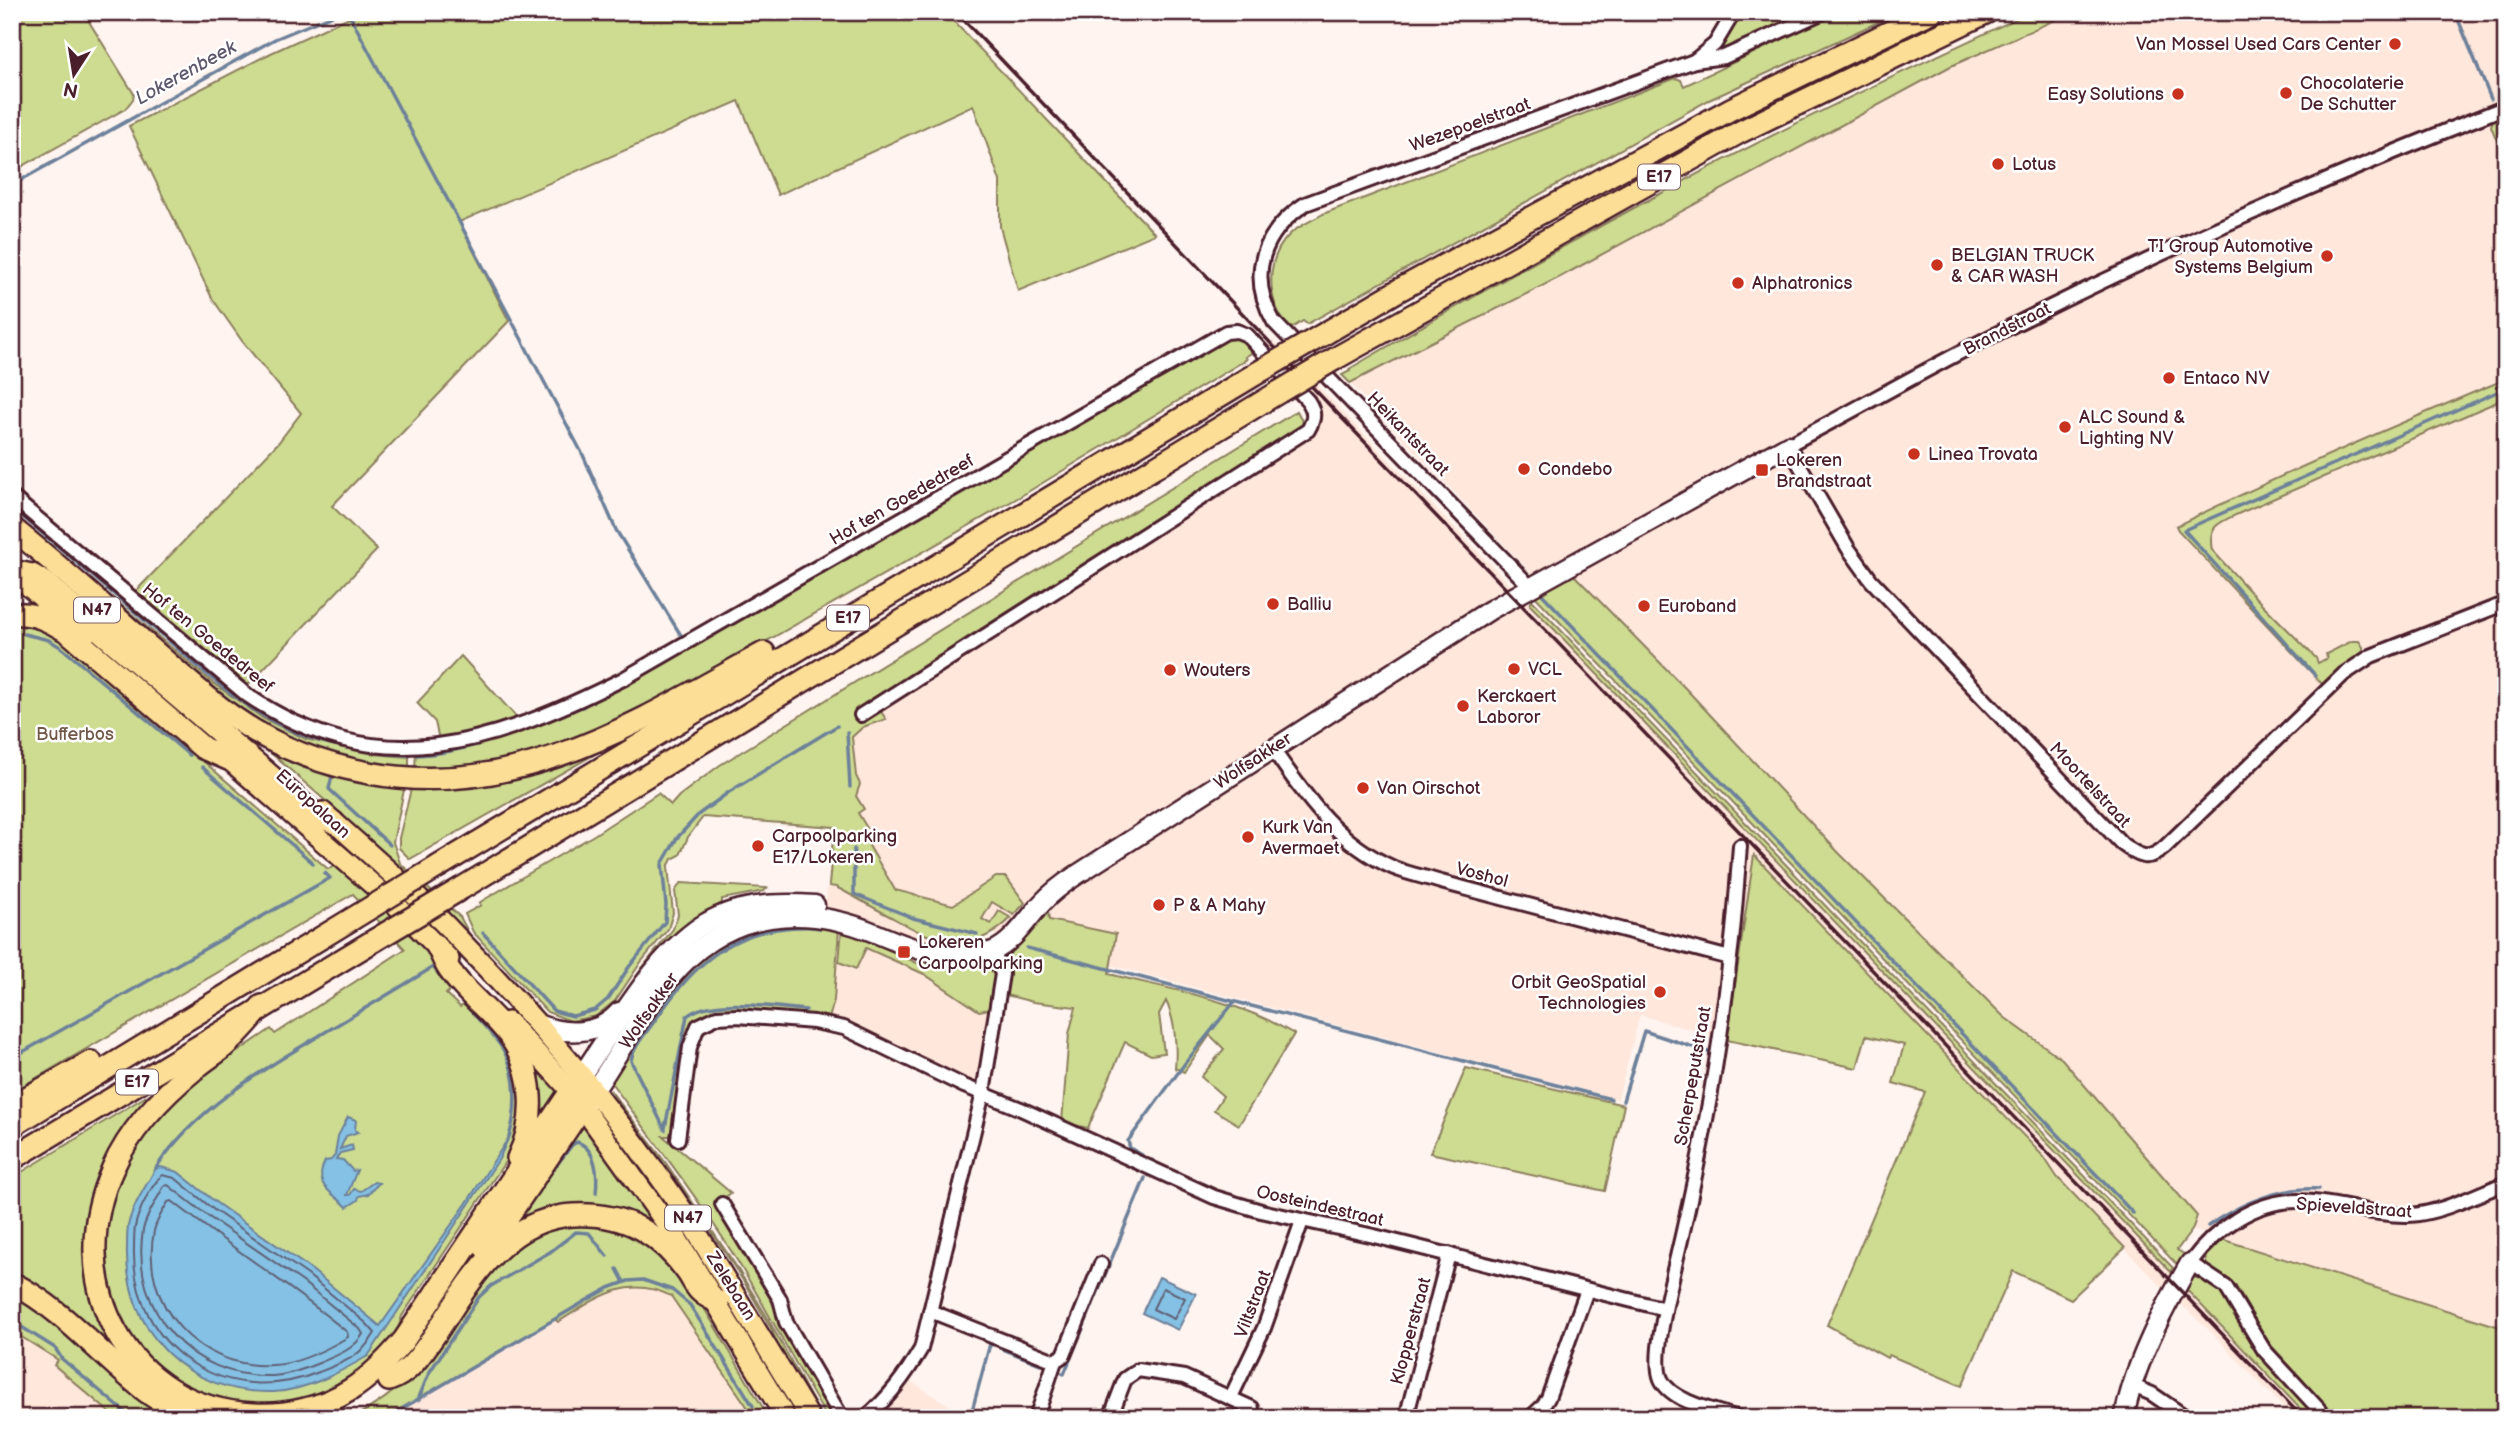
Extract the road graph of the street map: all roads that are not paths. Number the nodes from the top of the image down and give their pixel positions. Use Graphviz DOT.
graph roads {
  1 [pos="1734,12"];
  2 [pos="1823,12"];
  3 [pos="1931,12"];
  4 [pos="1987,12"];
  5 [pos="1694,61"];
  6 [pos="2506,107"];
  7 [pos="1266,306"];
  8 [pos="1788,445"];
  9 [pos="12,497"];
  10 [pos="12,528"];
  11 [pos="12,538"];
  12 [pos="12,572"];
  13 [pos="1526,590"];
  14 [pos="2506,603"];
  15 [pos="12,614"];
  16 [pos="849,617"];
  17 [pos="861,715"];
  18 [pos="1272,748"];
  19 [pos="228,759"];
  20 [pos="333,822"];
  21 [pos="1740,846"];
  22 [pos="688,935"];
  23 [pos="438,948"];
  24 [pos="993,950"];
  25 [pos="933,954"];
  26 [pos="1730,958"];
  27 [pos="262,1006"];
  28 [pos="537,1024"];
  29 [pos="149,1043"];
  30 [pos="582,1091"];
  31 [pos="983,1093"];
  32 [pos="12,1106"];
  33 [pos="12,1126"];
  34 [pos="678,1139"];
  35 [pos="12,1159"];
  36 [pos="2506,1183"];
  37 [pos="722,1204"];
  38 [pos="1302,1221"];
  39 [pos="1449,1254"];
  40 [pos="1101,1264"];
  41 [pos="2187,1269"];
  42 [pos="12,1283"];
  43 [pos="1587,1290"];
  44 [pos="709,1297"];
  45 [pos="1665,1309"];
  46 [pos="930,1311"];
  47 [pos="404,1340"];
  48 [pos="1055,1361"];
  49 [pos="389,1380"];
  50 [pos="2131,1385"];
  51 [pos="1231,1397"];
  52 [pos="1252,1408"];
  53 [pos="194,1418"];
  54 [pos="323,1418"];
  55 [pos="776,1418"];
  56 [pos="786,1418"];
  57 [pos="810,1418"];
  58 [pos="842,1418"];
  59 [pos="865,1418"];
  60 [pos="1036,1418"];
  61 [pos="1110,1418"];
  62 [pos="1406,1418"];
  63 [pos="1530,1418"];
  64 [pos="1739,1418"];
  65 [pos="2124,1418"];
  66 [pos="2187,1418"];
  67 [pos="2327,1418"];
  1 -- 5 [label="street, Wezepoelstraat"];
  2 -- 5 [label="street"];
  3 -- 16 [label="highway, E17, bridge"];
  4 -- 27 [label="highway, E17, bridge"];
  5 -- 7 [label="street, Wezepoelstraat"];
  6 -- 8 [label="street, Brandstraat"];
  7 -- 13 [label="street, Heikantstraat"];
  8 -- 13 [label="street, Brandstraat"];
  8 -- 14 [label="street, Moortelstraat"];
  9 -- 17 [label="street, Hof ten Goededreef"];
  10 -- 16 [label="highway"];
  11 -- 20 [label="main road, Europalaan / N47"];
  12 -- 19 [label="main road, Europalaan / N47"];
  12 -- 20 [label="highway"];
  13 -- 18 [label="street, Wolfsakker"];
  15 -- 19 [label="highway"];
  16 -- 29 [label="highway, E17, bridge"];
  18 -- 24 [label="street, Wolfsakker"];
  18 -- 26 [label="street, Voshol"];
  19 -- 23 [label="main road, Europalaan / N47"];
  20 -- 28 [label="main road, Europalaan / N47"];
  21 -- 26 [label="street, Scherpeputstraat"];
  22 -- 25 [label="street, Wolfsakker"];
  22 -- 28 [label="street, Wolfsakker"];
  22 -- 30 [label="street, Wolfsakker"];
  23 -- 30 [label="main road, Europalaan / N47"];
  23 -- 47 [label="highway"];
  24 -- 25 [label="street, Wolfsakker"];
  24 -- 31 [label="street"];
  25 -- 30 [label="street, Wolfsakker"];
  26 -- 45 [label="street, Scherpeputstraat"];
  27 -- 35 [label="highway, E17"];
  27 -- 47 [label="highway"];
  28 -- 30 [label="main road, Europalaan / N47"];
  29 -- 32 [label="highway"];
  29 -- 33 [label="highway, E17"];
  30 -- 44 [label="main road, Zelebaan / N47"];
  30 -- 47 [label="highway"];
  30 -- 49 [label="highway"];
  30 -- 57 [label="main road, Zelebaan / N47"];
  31 -- 34 [label="street, Oosteindestraat"];
  31 -- 38 [label="street, Oosteindestraat"];
  31 -- 46 [label="street"];
  36 -- 41 [label="street, Spieveldstraat"];
  37 -- 58 [label="street, Zelebaan"];
  38 -- 39 [label="street, Oosteindestraat"];
  38 -- 51 [label="street, Viltstraat"];
  39 -- 43 [label="street, Oosteindestraat"];
  39 -- 62 [label="street, Klopperstraat"];
  40 -- 48 [label="street"];
  41 -- 50 [label="street"];
  41 -- 67 [label="street"];
  42 -- 53 [label="highway"];
  43 -- 45 [label="street, Oosteindestraat"];
  43 -- 63 [label="street"];
  44 -- 49 [label="highway"];
  44 -- 55 [label="street"];
  44 -- 56 [label="main road, Zelebaan / N47"];
  45 -- 64 [label="street, Scherpeputstraat"];
  46 -- 48 [label="street"];
  46 -- 59 [label="street"];
  48 -- 60 [label="street"];
  49 -- 54 [label="highway"];
  50 -- 65 [label="street"];
  50 -- 66 [label="street"];
  51 -- 52 [label="street"];
  51 -- 61 [label="street"];
}
